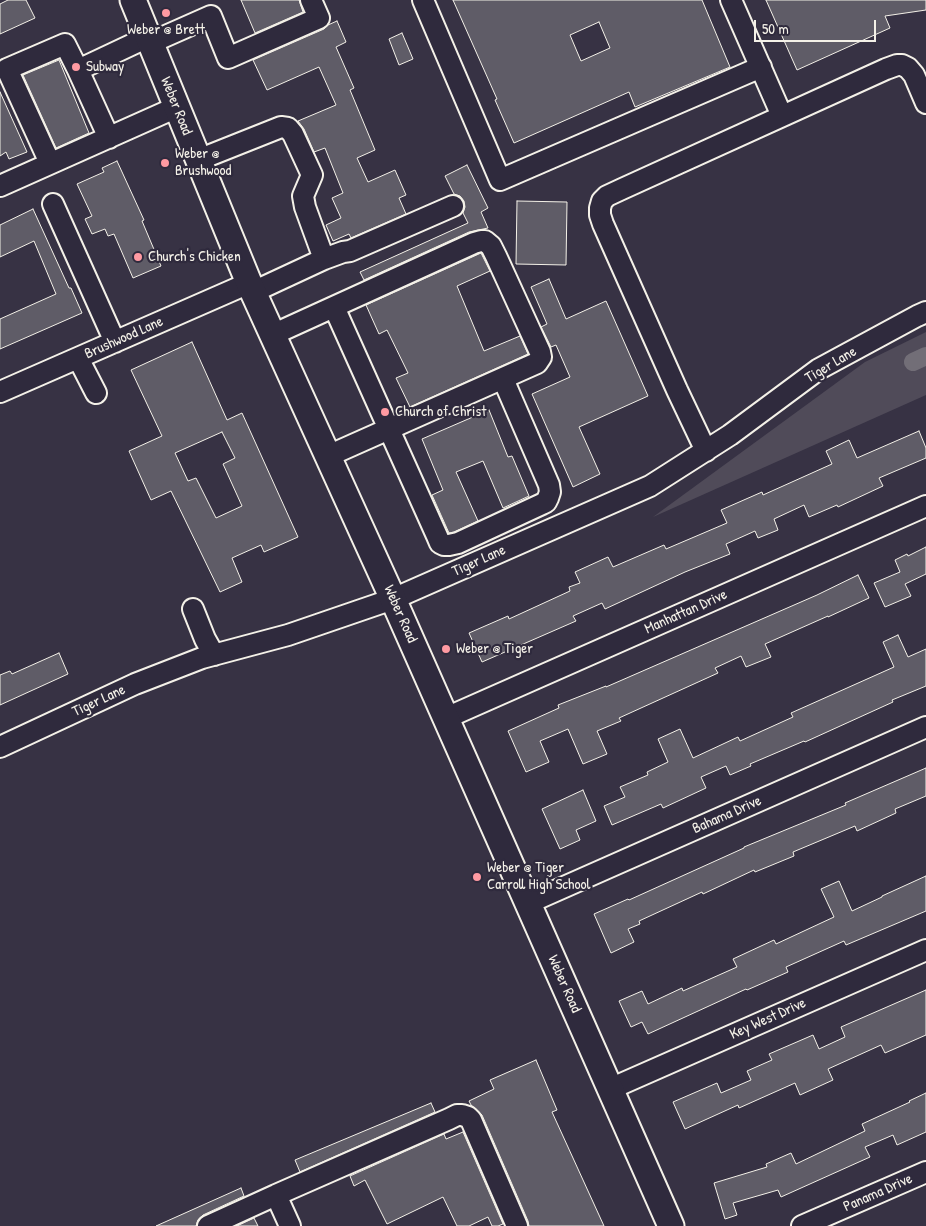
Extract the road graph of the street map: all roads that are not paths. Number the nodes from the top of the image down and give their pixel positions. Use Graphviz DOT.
graph roads {
  1 [pos="133,0"];
  2 [pos="311,0"];
  3 [pos="423,0"];
  4 [pos="730,0"];
  5 [pos="149,40"];
  6 [pos="761,67"];
  7 [pos="78,70"];
  8 [pos="926,103"];
  9 [pos="177,107"];
  10 [pos="782,116"];
  11 [pos="109,138"];
  12 [pos="198,160"];
  13 [pos="50,163"];
  14 [pos="0,186"];
  15 [pos="53,204"];
  16 [pos="453,206"];
  17 [pos="324,259"];
  18 [pos="251,288"];
  19 [pos="334,307"];
  20 [pos="926,312"];
  21 [pos="272,335"];
  22 [pos="115,342"];
  23 [pos="78,358"];
  24 [pos="502,379"];
  25 [pos="2,387"];
  26 [pos="96,393"];
  27 [pos="389,429"];
  28 [pos="706,450"];
  29 [pos="328,456"];
  30 [pos="926,506"];
  31 [pos="393,599"];
  32 [pos="193,609"];
  33 [pos="214,655"];
  34 [pos="446,718"];
  35 [pos="926,727"];
  36 [pos="0,747"];
  37 [pos="528,903"];
  38 [pos="926,950"];
  39 [pos="610,1089"];
  40 [pos="926,1172"];
  41 [pos="276,1196"];
  42 [pos="208,1226"];
  43 [pos="290,1226"];
  44 [pos="517,1226"];
  45 [pos="671,1226"];
  46 [pos="802,1226"];
  1 -- 5 [label="main road, Weber Road"];
  2 -- 5 [label="street"];
  3 -- 6 [label="street"];
  4 -- 6 [label="street"];
  5 -- 7 [label="street"];
  5 -- 9 [label="main road, Weber Road"];
  6 -- 10 [label="street"];
  7 -- 11 [label="street"];
  7 -- 13 [label="street"];
  8 -- 10 [label="street"];
  9 -- 11 [label="street"];
  9 -- 12 [label="main road, Weber Road"];
  10 -- 28 [label="street"];
  11 -- 13 [label="street"];
  12 -- 17 [label="street"];
  12 -- 18 [label="main road, Weber Road"];
  13 -- 14 [label="street"];
  15 -- 22 [label="street"];
  16 -- 17 [label="street, Brushwood Lane"];
  17 -- 18 [label="street, Brushwood Lane"];
  18 -- 21 [label="main road, Weber Road"];
  18 -- 22 [label="street, Brushwood Lane"];
  19 -- 21 [label="street"];
  19 -- 24 [label="street"];
  19 -- 27 [label="street"];
  20 -- 28 [label="street, Tiger Lane"];
  21 -- 29 [label="main road, Weber Road"];
  22 -- 23 [label="street, Brushwood Lane"];
  23 -- 25 [label="street, Brushwood Lane"];
  23 -- 26 [label="street"];
  24 -- 27 [label="street"];
  24 -- 27 [label="street"];
  27 -- 29 [label="street"];
  28 -- 31 [label="street, Tiger Lane"];
  29 -- 31 [label="main road, Weber Road"];
  30 -- 34 [label="street, Manhattan Drive"];
  31 -- 33 [label="street, Tiger Lane"];
  31 -- 34 [label="main road, Weber Road"];
  32 -- 33 [label="street"];
  33 -- 36 [label="street, Tiger Lane"];
  34 -- 37 [label="main road, Weber Road"];
  35 -- 37 [label="street, Bahama Drive"];
  37 -- 39 [label="main road, Weber Road"];
  38 -- 39 [label="street, Key West Drive"];
  39 -- 45 [label="main road, Weber Road"];
  40 -- 46 [label="street, Panama Drive"];
  41 -- 42 [label="street"];
  41 -- 43 [label="street"];
  41 -- 44 [label="street"];
}
